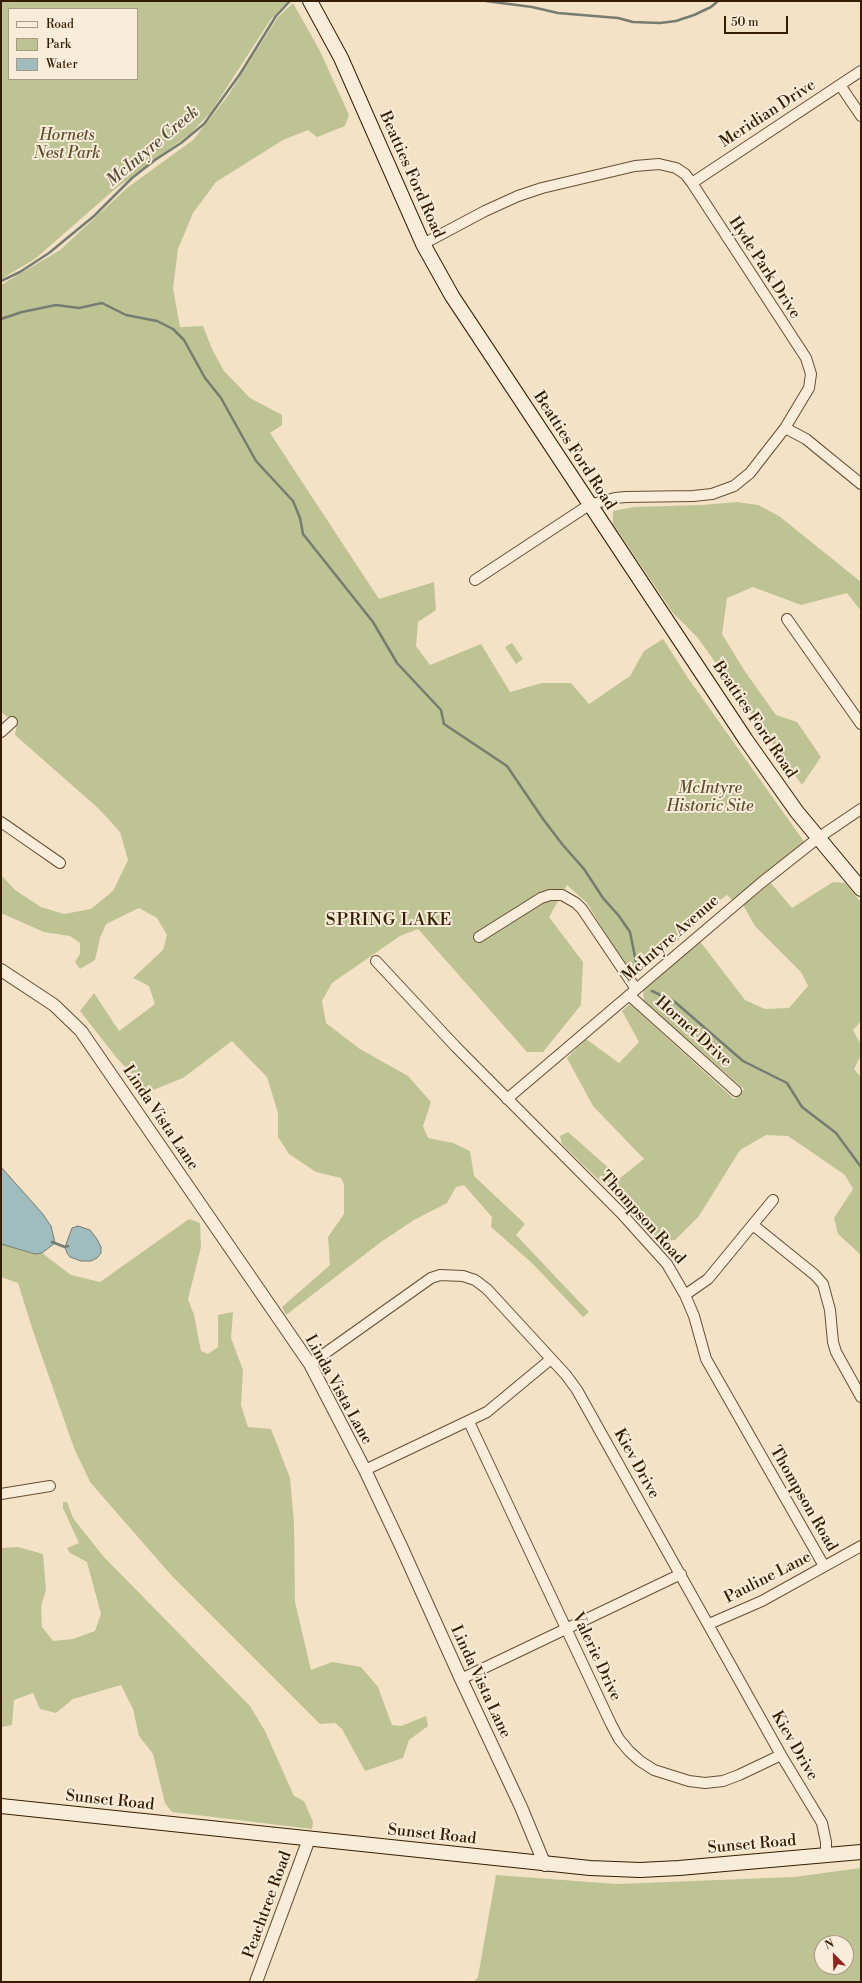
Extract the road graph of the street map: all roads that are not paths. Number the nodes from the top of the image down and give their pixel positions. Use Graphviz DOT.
graph roads {
  1 [pos="310,1"];
  2 [pos="861,71"];
  3 [pos="840,85"];
  4 [pos="861,116"];
  5 [pos="692,183"];
  6 [pos="423,244"];
  7 [pos="785,428"];
  8 [pos="861,484"];
  9 [pos="589,505"];
  10 [pos="475,580"];
  11 [pos="787,619"];
  12 [pos="12,722"];
  13 [pos="861,724"];
  14 [pos="1,732"];
  15 [pos="861,808"];
  16 [pos="1,822"];
  17 [pos="818,838"];
  18 [pos="60,863"];
  19 [pos="861,889"];
  20 [pos="479,937"];
  21 [pos="376,961"];
  22 [pos="1,970"];
  23 [pos="633,992"];
  24 [pos="736,1091"];
  25 [pos="507,1099"];
  26 [pos="773,1200"];
  27 [pos="753,1225"];
  28 [pos="685,1295"];
  29 [pos="551,1359"];
  30 [pos="310,1364"];
  31 [pos="861,1397"];
  32 [pos="469,1422"];
  33 [pos="365,1470"];
  34 [pos="50,1486"];
  35 [pos="1,1494"];
  36 [pos="861,1546"];
  37 [pos="824,1566"];
  38 [pos="681,1574"];
  39 [pos="709,1624"];
  40 [pos="566,1629"];
  41 [pos="460,1678"];
  42 [pos="782,1755"];
  43 [pos="1,1806"];
  44 [pos="309,1839"];
  45 [pos="861,1852"];
  46 [pos="826,1856"];
  47 [pos="545,1865"];
  48 [pos="256,1982"];
  1 -- 6 [label="main road, Beatties Ford Road"];
  2 -- 3 [label="street, Meridian Drive"];
  3 -- 4 [label="street"];
  3 -- 5 [label="street, Meridian Drive"];
  5 -- 6 [label="street, Hyde Park Drive"];
  5 -- 7 [label="street, Hyde Park Drive"];
  6 -- 9 [label="main road, Beatties Ford Road"];
  7 -- 8 [label="street"];
  7 -- 9 [label="street, Hyde Park Drive"];
  9 -- 10 [label="street, Hyde Park Drive"];
  9 -- 17 [label="main road, Beatties Ford Road"];
  11 -- 13 [label="street"];
  12 -- 14 [label="street"];
  15 -- 17 [label="street, McIntyre Avenue"];
  16 -- 18 [label="street"];
  17 -- 19 [label="main road, Beatties Ford Road"];
  17 -- 23 [label="street, McIntyre Avenue"];
  20 -- 23 [label="street, Hornet Drive"];
  21 -- 25 [label="street, Thompson Road"];
  22 -- 30 [label="street, Linda Vista Lane"];
  23 -- 24 [label="street, Hornet Drive"];
  23 -- 25 [label="street, McIntyre Avenue"];
  25 -- 28 [label="street, Thompson Road"];
  26 -- 27 [label="street"];
  27 -- 28 [label="street"];
  27 -- 31 [label="street"];
  28 -- 37 [label="street, Thompson Road"];
  29 -- 30 [label="street, Kiev Drive"];
  29 -- 32 [label="street"];
  29 -- 38 [label="street, Kiev Drive"];
  30 -- 33 [label="street, Linda Vista Lane"];
  32 -- 33 [label="street"];
  32 -- 40 [label="street, Valerie Drive"];
  33 -- 41 [label="street, Linda Vista Lane"];
  34 -- 35 [label="street"];
  36 -- 37 [label="street, Pauline Lane"];
  37 -- 39 [label="street, Pauline Lane"];
  38 -- 39 [label="street, Kiev Drive"];
  38 -- 40 [label="street"];
  39 -- 42 [label="street, Kiev Drive"];
  40 -- 41 [label="street"];
  40 -- 42 [label="street, Valerie Drive"];
  41 -- 47 [label="street, Linda Vista Lane"];
  42 -- 46 [label="street, Kiev Drive"];
  43 -- 44 [label="main road, Sunset Road"];
  44 -- 47 [label="main road, Sunset Road"];
  44 -- 48 [label="street, Peachtree Road"];
  45 -- 46 [label="main road, Sunset Road"];
  46 -- 47 [label="main road, Sunset Road"];
}
